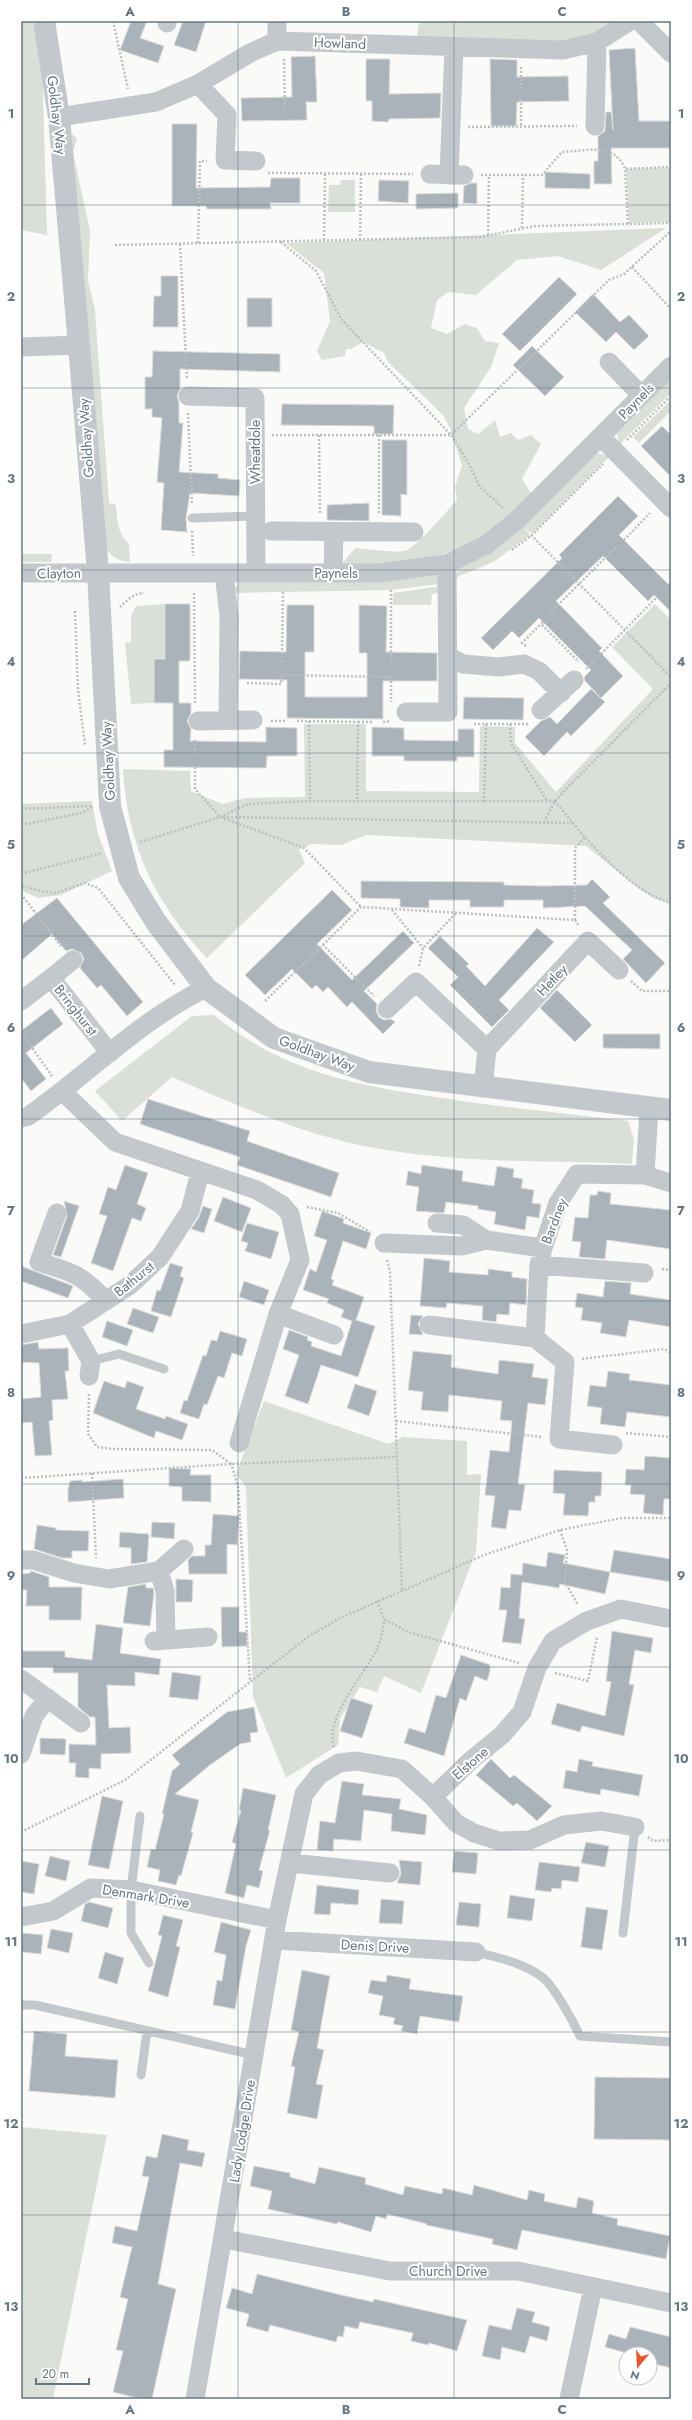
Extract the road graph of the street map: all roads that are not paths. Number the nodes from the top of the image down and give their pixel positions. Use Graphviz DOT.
graph roads {
  1 [pos="44,21"];
  2 [pos="277,21"];
  3 [pos="630,21"];
  4 [pos="639,21"];
  5 [pos="280,41"];
  6 [pos="597,42"];
  7 [pos="454,47"];
  8 [pos="671,53"];
  9 [pos="198,84"];
  10 [pos="59,117"];
  11 [pos="595,126"];
  12 [pos="261,167"];
  13 [pos="430,174"];
  14 [pos="79,345"];
  15 [pos="21,347"];
  16 [pos="609,362"];
  17 [pos="671,366"];
  18 [pos="641,395"];
  19 [pos="188,396"];
  20 [pos="601,437"];
  21 [pos="667,504"];
  22 [pos="256,516"];
  23 [pos="192,518"];
  24 [pos="271,531"];
  25 [pos="327,532"];
  26 [pos="414,532"];
  27 [pos="447,564"];
  28 [pos="98,572"];
  29 [pos="256,572"];
  30 [pos="21,573"];
  31 [pos="224,573"];
  32 [pos="333,573"];
  33 [pos="448,656"];
  34 [pos="580,675"];
  35 [pos="560,693"];
  36 [pos="541,710"];
  37 [pos="197,713"];
  38 [pos="395,715"];
  39 [pos="228,720"];
  40 [pos="253,720"];
  41 [pos="73,960"];
  42 [pos="619,970"];
  43 [pos="51,978"];
  44 [pos="206,988"];
  45 [pos="21,1001"];
  46 [pos="388,1009"];
  47 [pos="487,1049"];
  48 [pos="110,1053"];
  49 [pos="483,1088"];
  50 [pos="63,1092"];
  51 [pos="649,1109"];
  52 [pos="671,1110"];
  53 [pos="21,1118"];
  54 [pos="200,1172"];
  55 [pos="645,1176"];
  56 [pos="671,1183"];
  57 [pos="57,1213"];
  58 [pos="437,1223"];
  59 [pos="486,1240"];
  60 [pos="384,1243"];
  61 [pos="541,1256"];
  62 [pos="644,1273"];
  63 [pos="106,1301"];
  64 [pos="278,1314"];
  65 [pos="70,1324"];
  66 [pos="429,1325"];
  67 [pos="21,1334"];
  68 [pos="334,1334"];
  69 [pos="535,1338"];
  70 [pos="90,1369"];
  71 [pos="164,1369"];
  72 [pos="240,1443"];
  73 [pos="613,1444"];
  74 [pos="184,1549"];
  75 [pos="21,1560"];
  76 [pos="158,1572"];
  77 [pos="666,1618"];
  78 [pos="208,1637"];
  79 [pos="21,1679"];
  80 [pos="48,1698"];
  81 [pos="81,1723"];
  82 [pos="21,1754"];
  83 [pos="433,1797"];
  84 [pos="140,1816"];
  85 [pos="635,1827"];
  86 [pos="290,1864"];
  87 [pos="390,1873"];
  88 [pos="131,1890"];
  89 [pos="21,1917"];
  90 [pos="277,1920"];
  91 [pos="623,1933"];
  92 [pos="274,1940"];
  93 [pos="476,1952"];
  94 [pos="149,1963"];
  95 [pos="21,2005"];
  96 [pos="147,2031"];
  97 [pos="671,2042"];
  98 [pos="254,2055"];
  99 [pos="141,2075"];
  100 [pos="224,2239"];
  101 [pos="593,2287"];
  102 [pos="671,2303"];
  103 [pos="195,2399"];
  104 [pos="569,2399"];
  1 -- 10 [label="street, Goldhay Way"];
  2 -- 5 [label="street"];
  3 -- 6 [label="street, Howland"];
  4 -- 8 [label="street"];
  5 -- 7 [label="street, Howland"];
  5 -- 9 [label="street, Howland"];
  6 -- 7 [label="street, Howland"];
  6 -- 11 [label="street"];
  7 -- 13 [label="street"];
  9 -- 10 [label="street, Howland"];
  9 -- 12 [label="street"];
  10 -- 14 [label="street, Goldhay Way"];
  14 -- 15 [label="street"];
  14 -- 28 [label="street, Goldhay Way"];
  16 -- 18 [label="street"];
  17 -- 18 [label="street, Paynels"];
  18 -- 20 [label="street, Paynels"];
  19 -- 22 [label="street, Wheatdole"];
  20 -- 21 [label="street"];
  20 -- 27 [label="street, Paynels"];
  22 -- 23 [label="lane"];
  22 -- 29 [label="street, Wheatdole"];
  24 -- 25 [label="street"];
  25 -- 26 [label="street"];
  25 -- 32 [label="street"];
  27 -- 32 [label="street, Paynels"];
  27 -- 33 [label="street"];
  28 -- 30 [label="street, Clayton"];
  28 -- 31 [label="street, Paynels"];
  28 -- 44 [label="street, Goldhay Way"];
  29 -- 31 [label="street, Paynels"];
  29 -- 32 [label="street, Paynels"];
  31 -- 39 [label="street"];
  33 -- 35 [label="street"];
  33 -- 38 [label="street"];
  34 -- 35 [label="street"];
  35 -- 36 [label="street"];
  37 -- 39 [label="street"];
  39 -- 40 [label="street"];
  41 -- 43 [label="street"];
  42 -- 47 [label="street, Hetley"];
  43 -- 45 [label="street, Bringhurst"];
  43 -- 48 [label="street, Bringhurst"];
  44 -- 48 [label="street"];
  44 -- 49 [label="street, Goldhay Way"];
  46 -- 47 [label="street"];
  47 -- 49 [label="street"];
  48 -- 50 [label="street"];
  49 -- 51 [label="street, Goldhay Way"];
  50 -- 53 [label="street"];
  50 -- 54 [label="street"];
  51 -- 52 [label="street, Goldhay Way"];
  51 -- 55 [label="street"];
  54 -- 63 [label="street, Bathurst"];
  54 -- 64 [label="street"];
  55 -- 56 [label="street, Bardney"];
  55 -- 61 [label="street, Bardney"];
  57 -- 63 [label="street"];
  58 -- 59 [label="street"];
  59 -- 60 [label="street"];
  59 -- 61 [label="street"];
  61 -- 62 [label="street"];
  61 -- 69 [label="street, Bardney"];
  63 -- 65 [label="street, Bathurst"];
  64 -- 68 [label="street"];
  64 -- 72 [label="street"];
  65 -- 67 [label="street, Bathurst"];
  65 -- 70 [label="street"];
  66 -- 69 [label="street"];
  69 -- 73 [label="street"];
  70 -- 71 [label="lane"];
  74 -- 76 [label="street"];
  75 -- 76 [label="street"];
  76 -- 78 [label="street"];
  77 -- 83 [label="street, Elstone"];
  79 -- 80 [label="street"];
  80 -- 81 [label="street"];
  80 -- 82 [label="street"];
  83 -- 85 [label="street"];
  83 -- 86 [label="street, Lady Lodge Drive"];
  84 -- 88 [label="lane"];
  85 -- 91 [label="lane"];
  86 -- 87 [label="street"];
  86 -- 90 [label="street, Lady Lodge Drive"];
  88 -- 89 [label="street, Denmark Drive"];
  88 -- 90 [label="street, Denmark Drive"];
  88 -- 94 [label="lane"];
  90 -- 92 [label="street, Lady Lodge Drive"];
  92 -- 93 [label="street, Denis Drive"];
  92 -- 98 [label="street, Lady Lodge Drive"];
  93 -- 97 [label="lane"];
  95 -- 96 [label="lane"];
  96 -- 98 [label="lane"];
  96 -- 99 [label="lane"];
  98 -- 100 [label="street, Lady Lodge Drive"];
  100 -- 101 [label="street, Church Drive"];
  100 -- 103 [label="street, Lady Lodge Drive"];
  101 -- 102 [label="street, Church Drive"];
  101 -- 104 [label="street"];
}
